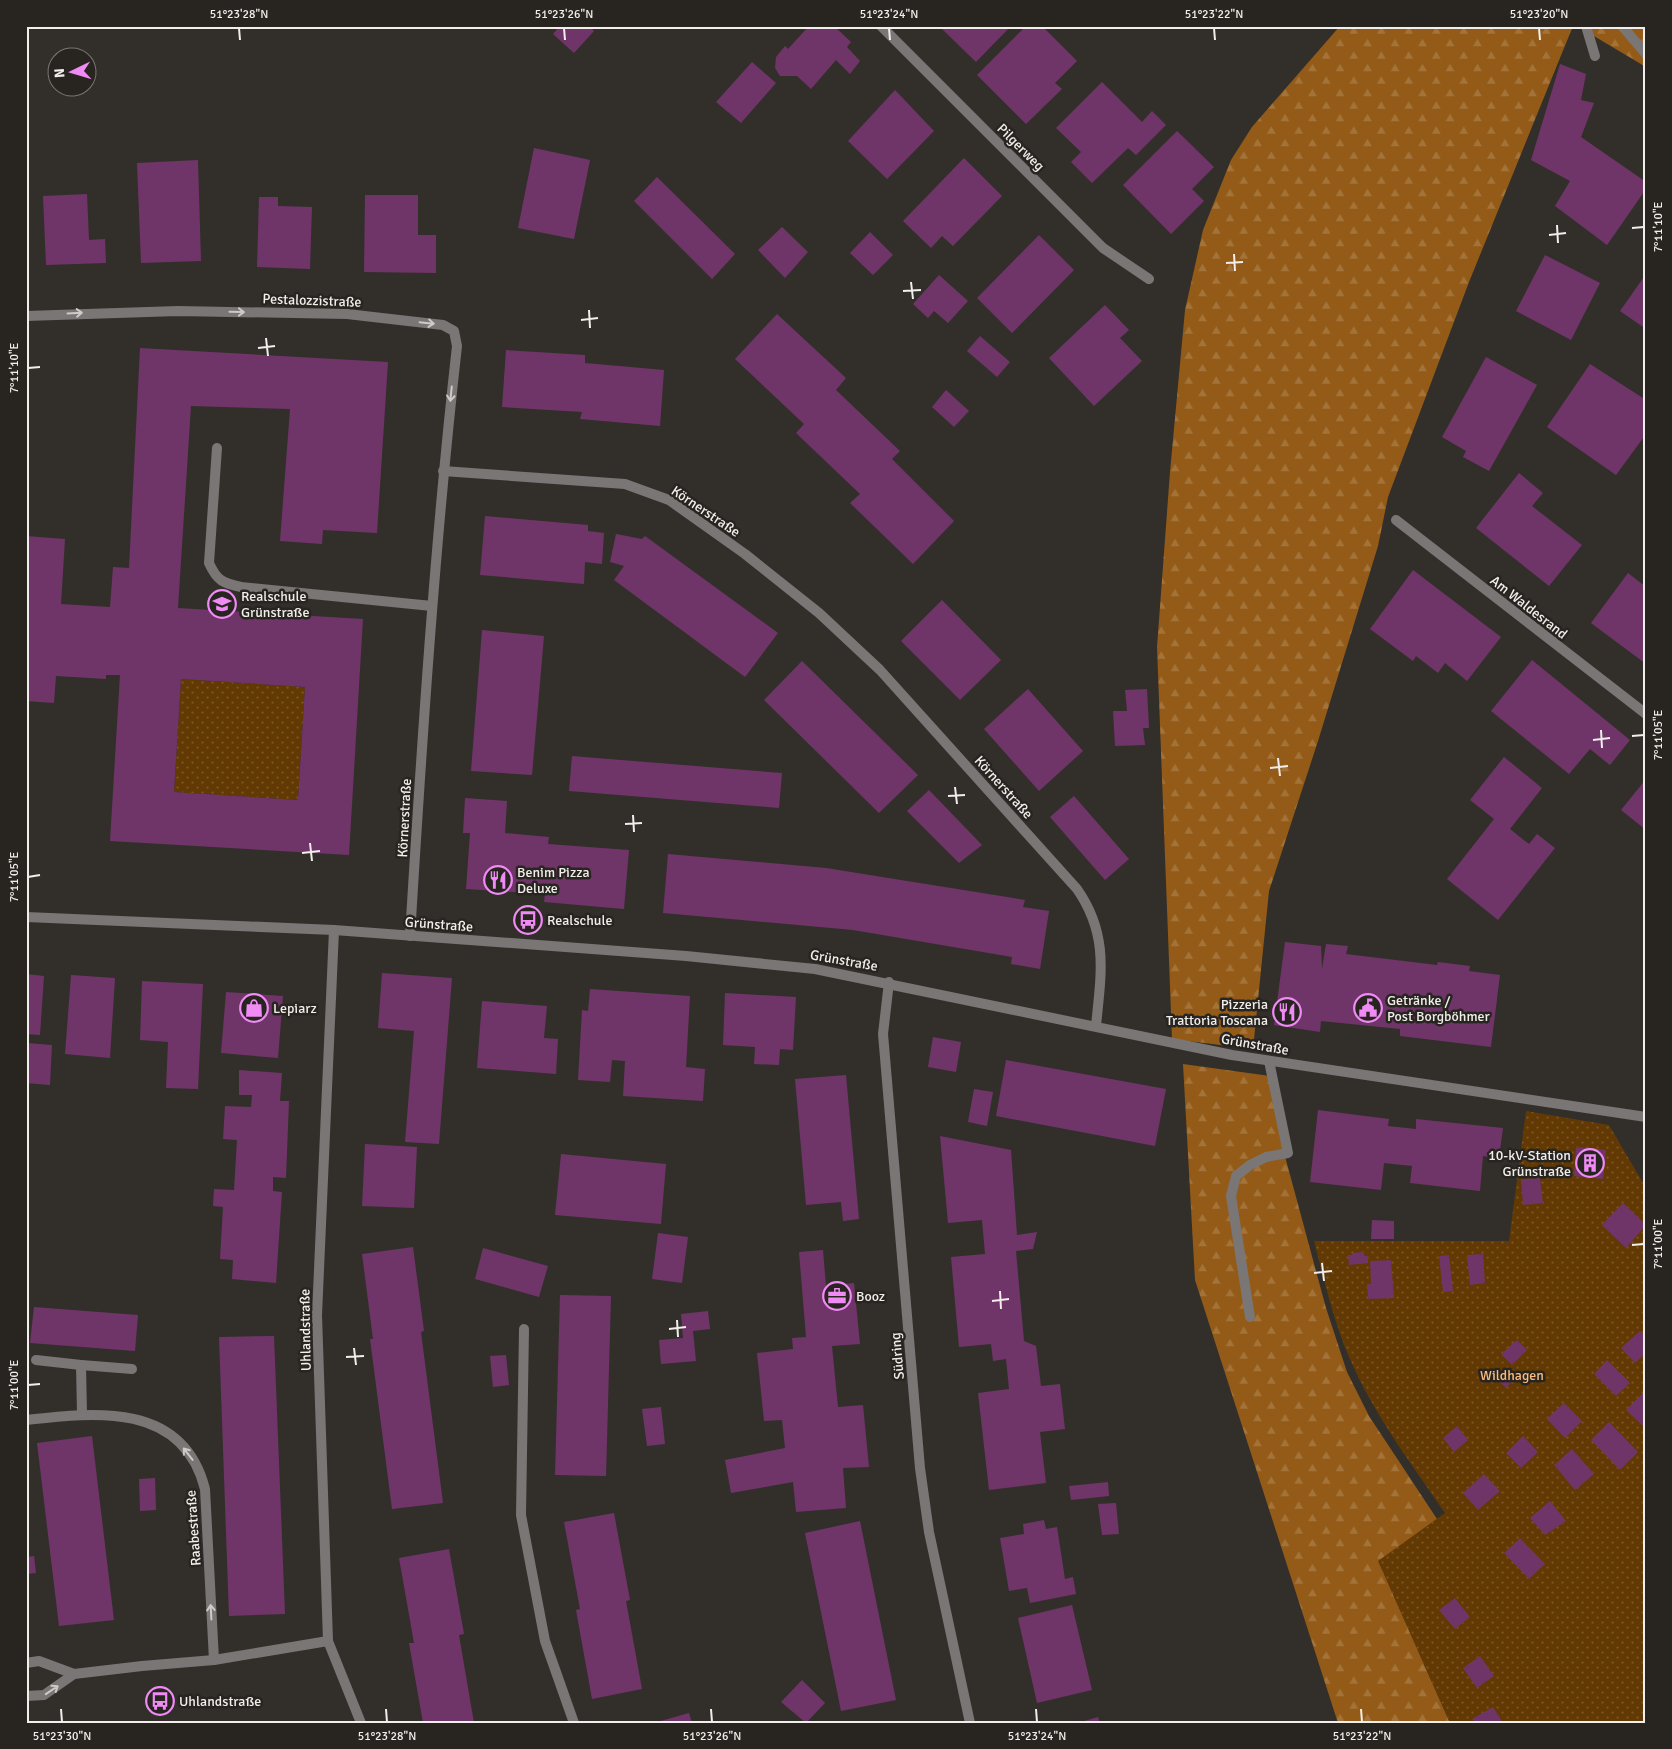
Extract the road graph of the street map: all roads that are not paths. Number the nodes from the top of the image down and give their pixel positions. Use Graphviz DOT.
graph roads {
  1 [pos="880,26"];
  2 [pos="1586,26"];
  3 [pos="1622,26"];
  4 [pos="1646,54"];
  5 [pos="1595,56"];
  6 [pos="1149,280"];
  7 [pos="26,316"];
  8 [pos="216,448"];
  9 [pos="443,471"];
  10 [pos="1396,520"];
  11 [pos="432,606"];
  12 [pos="1646,714"];
  13 [pos="26,917"];
  14 [pos="334,930"];
  15 [pos="410,936"];
  16 [pos="890,982"];
  17 [pos="1096,1026"];
  18 [pos="1269,1061"];
  19 [pos="1646,1117"];
  20 [pos="1250,1318"];
  21 [pos="524,1329"];
  22 [pos="36,1360"];
  23 [pos="81,1365"];
  24 [pos="132,1369"];
  25 [pos="82,1414"];
  26 [pos="26,1420"];
  27 [pos="328,1641"];
  28 [pos="214,1660"];
  29 [pos="26,1662"];
  30 [pos="74,1674"];
  31 [pos="26,1696"];
  32 [pos="361,1723"];
  33 [pos="574,1723"];
  34 [pos="970,1723"];
  1 -- 6 [label="street, Pilgerweg"];
  2 -- 5 [label="street"];
  3 -- 4 [label="street"];
  7 -- 9 [label="street, Pestalozzistraße, one-way"];
  8 -- 11 [label="street"];
  9 -- 11 [label="street, Körnerstraße"];
  9 -- 17 [label="street, Körnerstraße"];
  10 -- 12 [label="street, Am Waldesrand"];
  11 -- 15 [label="street, Körnerstraße"];
  13 -- 14 [label="street, Grünstraße"];
  14 -- 15 [label="street, Grünstraße"];
  14 -- 27 [label="street, Uhlandstraße"];
  15 -- 16 [label="street, Grünstraße"];
  16 -- 17 [label="street, Grünstraße"];
  16 -- 34 [label="street, Südring"];
  17 -- 18 [label="street, Grünstraße"];
  18 -- 19 [label="street, Grünstraße"];
  18 -- 20 [label="street"];
  21 -- 33 [label="street"];
  22 -- 23 [label="street"];
  23 -- 24 [label="street"];
  23 -- 25 [label="street"];
  25 -- 26 [label="street, Raabestraße"];
  28 -- 25 [label="street, Raabestraße, one-way"];
  27 -- 28 [label="street"];
  27 -- 32 [label="street, Uhlandstraße"];
  28 -- 30 [label="street"];
  29 -- 30 [label="street"];
  31 -- 30 [label="street, one-way"];
}
